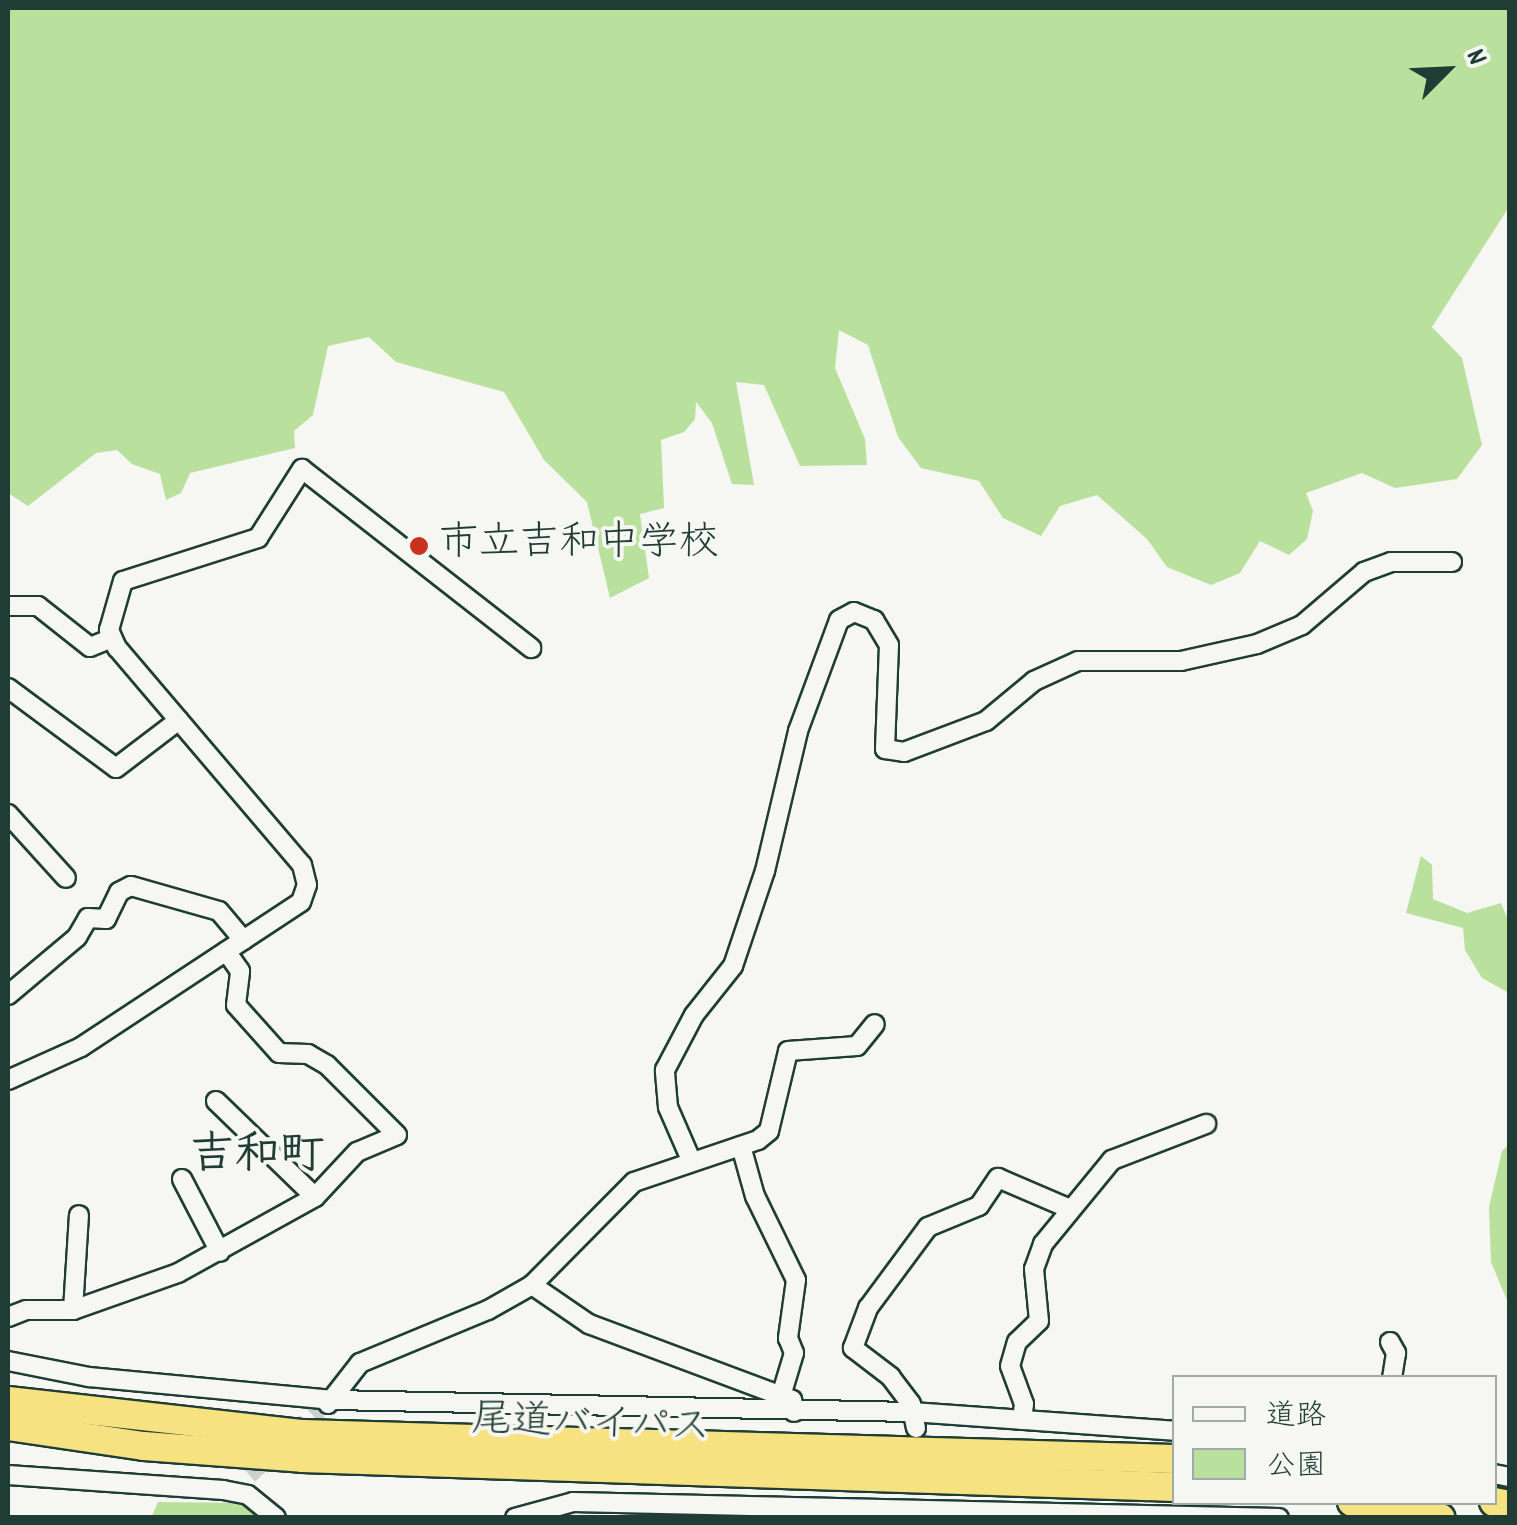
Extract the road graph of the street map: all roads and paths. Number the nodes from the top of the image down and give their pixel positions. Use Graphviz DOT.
graph roads {
  1 [pos="1452,562"];
  2 [pos="8,606"];
  3 [pos="112,638"];
  4 [pos="531,648"];
  5 [pos="8,688"];
  6 [pos="179,720"];
  7 [pos="8,814"];
  8 [pos="66,878"];
  9 [pos="243,940"];
  10 [pos="226,951"];
  11 [pos="8,995"];
  12 [pos="875,1024"];
  13 [pos="8,1080"];
  14 [pos="216,1100"];
  15 [pos="1206,1124"];
  16 [pos="740,1146"];
  17 [pos="691,1160"];
  18 [pos="182,1180"];
  19 [pos="315,1197"];
  20 [pos="1070,1209"];
  21 [pos="78,1215"];
  22 [pos="220,1252"];
  23 [pos="532,1285"];
  24 [pos="73,1310"];
  25 [pos="8,1317"];
  26 [pos="1390,1342"];
  27 [pos="8,1362"];
  28 [pos="1392,1375"];
  29 [pos="8,1392"];
  30 [pos="781,1396"];
  31 [pos="8,1401"];
  32 [pos="326,1405"];
  33 [pos="794,1412"];
  34 [pos="94,1415"];
  35 [pos="914,1420"];
  36 [pos="1022,1420"];
  37 [pos="8,1426"];
  38 [pos="1172,1432"];
  39 [pos="8,1442"];
  40 [pos="220,1452"];
  41 [pos="1172,1459"];
  42 [pos="8,1475"];
  43 [pos="249,1476"];
  44 [pos="1172,1487"];
  45 [pos="248,1496"];
  46 [pos="1369,1505"];
  47 [pos="607,1510"];
  48 [pos="276,1518"];
  49 [pos="516,1518"];
  50 [pos="1279,1518"];
  51 [pos="1441,1518"];
  1 -- 17 [label="street"];
  2 -- 3 [label="street"];
  3 -- 4 [label="street"];
  3 -- 6 [label="street"];
  5 -- 6 [label="street"];
  6 -- 9 [label="street"];
  7 -- 8 [label="street"];
  9 -- 10 [label="street"];
  9 -- 11 [label="street"];
  10 -- 13 [label="street"];
  10 -- 19 [label="street"];
  12 -- 16 [label="street"];
  14 -- 19 [label="street"];
  15 -- 20 [label="street"];
  16 -- 17 [label="street"];
  16 -- 30 [label="street"];
  17 -- 23 [label="street"];
  18 -- 22 [label="street"];
  19 -- 22 [label="street"];
  20 -- 35 [label="street"];
  20 -- 36 [label="street"];
  21 -- 24 [label="street"];
  22 -- 24 [label="street"];
  23 -- 30 [label="street"];
  23 -- 32 [label="street"];
  24 -- 25 [label="street"];
  26 -- 28 [label="street"];
  27 -- 32 [label="street"];
  29 -- 34 [label="highway"];
  30 -- 33 [label="street"];
  31 -- 34 [label="highway, 尾道バイパス"];
  32 -- 33 [label="street"];
  33 -- 35 [label="street"];
  34 -- 41 [label="highway, 尾道バイパス"];
  35 -- 36 [label="street"];
  36 -- 38 [label="street"];
  37 -- 40 [label="highway, 尾道バイパス"];
  39 -- 40 [label="highway"];
  40 -- 44 [label="highway, 尾道バイパス"];
  42 -- 45 [label="street"];
  43 -- 45 [label="street"];
  45 -- 48 [label="street"];
  46 -- 51 [label="highway"];
  47 -- 49 [label="street"];
  47 -- 50 [label="street"];
}
